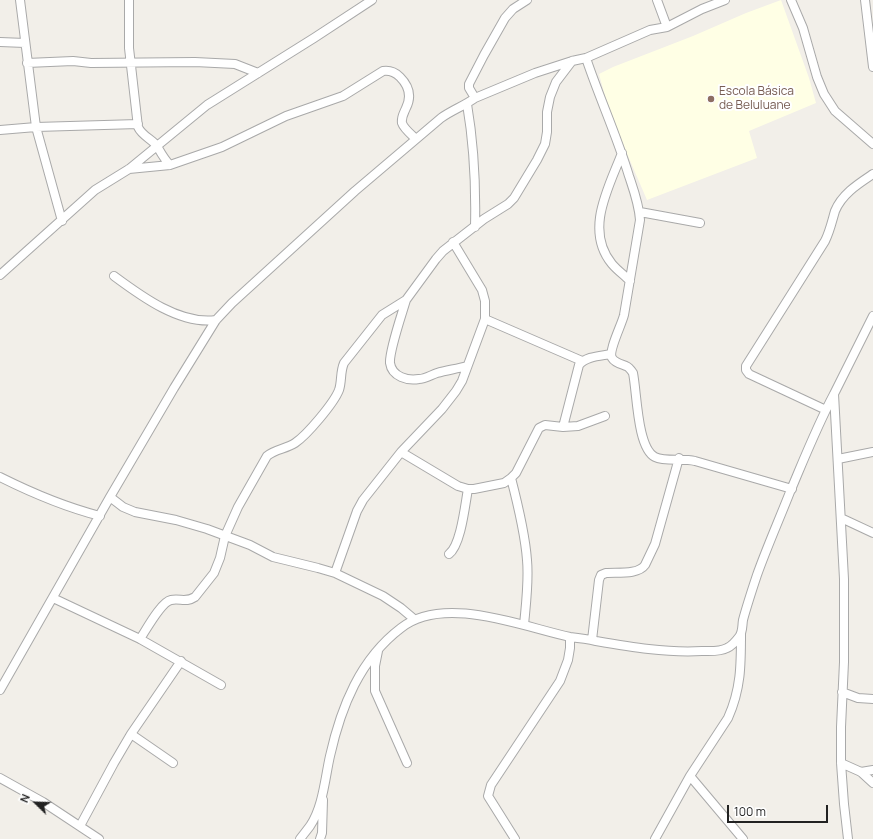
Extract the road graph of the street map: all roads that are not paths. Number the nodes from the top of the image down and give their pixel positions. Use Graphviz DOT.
graph roads {
  1 [pos="20,0"];
  2 [pos="129,0"];
  3 [pos="372,0"];
  4 [pos="527,0"];
  5 [pos="657,0"];
  6 [pos="725,0"];
  7 [pos="791,0"];
  8 [pos="865,0"];
  9 [pos="667,27"];
  10 [pos="0,42"];
  11 [pos="25,43"];
  12 [pos="586,58"];
  13 [pos="572,61"];
  14 [pos="131,62"];
  15 [pos="27,63"];
  16 [pos="873,67"];
  17 [pos="258,72"];
  18 [pos="475,98"];
  19 [pos="467,104"];
  20 [pos="138,124"];
  21 [pos="36,127"];
  22 [pos="0,130"];
  23 [pos="416,139"];
  24 [pos="873,144"];
  25 [pos="156,146"];
  26 [pos="622,153"];
  27 [pos="170,165"];
  28 [pos="129,169"];
  29 [pos="873,174"];
  30 [pos="640,212"];
  31 [pos="62,221"];
  32 [pos="700,223"];
  33 [pos="475,227"];
  34 [pos="453,242"];
  35 [pos="0,275"];
  36 [pos="114,276"];
  37 [pos="630,280"];
  38 [pos="406,300"];
  39 [pos="873,316"];
  40 [pos="485,319"];
  41 [pos="216,320"];
  42 [pos="611,354"];
  43 [pos="582,360"];
  44 [pos="467,366"];
  45 [pos="834,394"];
  46 [pos="826,410"];
  47 [pos="604,416"];
  48 [pos="563,427"];
  49 [pos="401,452"];
  50 [pos="873,452"];
  51 [pos="679,458"];
  52 [pos="838,459"];
  53 [pos="0,477"];
  54 [pos="511,478"];
  55 [pos="792,489"];
  56 [pos="468,490"];
  57 [pos="110,497"];
  58 [pos="100,516"];
  59 [pos="841,518"];
  60 [pos="873,533"];
  61 [pos="225,536"];
  62 [pos="449,554"];
  63 [pos="334,573"];
  64 [pos="53,598"];
  65 [pos="414,619"];
  66 [pos="524,625"];
  67 [pos="741,634"];
  68 [pos="570,637"];
  69 [pos="140,639"];
  70 [pos="592,640"];
  71 [pos="181,661"];
  72 [pos="372,664"];
  73 [pos="221,685"];
  74 [pos="0,690"];
  75 [pos="842,692"];
  76 [pos="873,700"];
  77 [pos="131,734"];
  78 [pos="173,762"];
  79 [pos="407,763"];
  80 [pos="841,763"];
  81 [pos="873,770"];
  82 [pos="861,772"];
  83 [pos="690,776"];
  84 [pos="0,778"];
  85 [pos="873,783"];
  86 [pos="323,792"];
  87 [pos="80,826"];
  88 [pos="99,839"];
  89 [pos="300,839"];
  90 [pos="320,839"];
  91 [pos="515,839"];
  92 [pos="655,839"];
  93 [pos="743,839"];
  94 [pos="848,839"];
  1 -- 11 [label="street"];
  2 -- 14 [label="street"];
  3 -- 17 [label="street"];
  4 -- 18 [label="street"];
  5 -- 9 [label="street"];
  6 -- 9 [label="street"];
  7 -- 24 [label="street"];
  8 -- 16 [label="street"];
  9 -- 12 [label="street"];
  10 -- 11 [label="street"];
  11 -- 15 [label="street"];
  12 -- 13 [label="street"];
  12 -- 26 [label="street"];
  13 -- 18 [label="street"];
  13 -- 33 [label="street"];
  14 -- 15 [label="street"];
  14 -- 17 [label="street"];
  14 -- 20 [label="street"];
  15 -- 21 [label="street"];
  17 -- 25 [label="street"];
  18 -- 19 [label="street"];
  19 -- 23 [label="street"];
  19 -- 33 [label="street"];
  20 -- 21 [label="street"];
  20 -- 25 [label="street"];
  21 -- 22 [label="street"];
  21 -- 31 [label="street"];
  23 -- 27 [label="street"];
  23 -- 41 [label="street"];
  25 -- 27 [label="street"];
  25 -- 28 [label="street"];
  26 -- 30 [label="street"];
  26 -- 37 [label="street"];
  27 -- 28 [label="street"];
  28 -- 31 [label="street"];
  29 -- 46 [label="street"];
  30 -- 32 [label="street"];
  30 -- 37 [label="street"];
  31 -- 35 [label="street"];
  33 -- 34 [label="street"];
  34 -- 38 [label="street"];
  34 -- 40 [label="street"];
  36 -- 41 [label="street"];
  37 -- 42 [label="street"];
  38 -- 44 [label="street"];
  38 -- 61 [label="street"];
  39 -- 45 [label="street"];
  40 -- 43 [label="street"];
  40 -- 44 [label="street"];
  41 -- 57 [label="street"];
  42 -- 43 [label="street"];
  42 -- 51 [label="street"];
  43 -- 48 [label="street"];
  44 -- 49 [label="street"];
  45 -- 46 [label="street"];
  45 -- 52 [label="street"];
  46 -- 55 [label="street"];
  47 -- 48 [label="street"];
  48 -- 54 [label="street"];
  49 -- 56 [label="street"];
  49 -- 63 [label="street"];
  50 -- 52 [label="street"];
  51 -- 55 [label="street"];
  51 -- 70 [label="street"];
  52 -- 59 [label="street"];
  53 -- 58 [label="street"];
  54 -- 56 [label="street"];
  54 -- 66 [label="street"];
  55 -- 67 [label="street"];
  56 -- 62 [label="street"];
  57 -- 58 [label="street"];
  57 -- 61 [label="street"];
  58 -- 64 [label="street"];
  59 -- 60 [label="street"];
  59 -- 75 [label="street"];
  61 -- 63 [label="street"];
  61 -- 69 [label="street"];
  63 -- 65 [label="street"];
  64 -- 69 [label="street"];
  64 -- 74 [label="street"];
  65 -- 66 [label="street"];
  65 -- 72 [label="street"];
  66 -- 68 [label="street"];
  67 -- 70 [label="street"];
  67 -- 83 [label="street"];
  68 -- 70 [label="street"];
  68 -- 91 [label="street"];
  69 -- 71 [label="street"];
  71 -- 73 [label="street"];
  71 -- 77 [label="street"];
  72 -- 79 [label="street"];
  72 -- 86 [label="street"];
  75 -- 76 [label="street"];
  75 -- 80 [label="street"];
  77 -- 78 [label="street"];
  77 -- 87 [label="street"];
  80 -- 82 [label="street"];
  80 -- 94 [label="street"];
  81 -- 82 [label="street"];
  82 -- 85 [label="street"];
  83 -- 92 [label="street"];
  83 -- 93 [label="street"];
  84 -- 87 [label="street"];
  86 -- 89 [label="street"];
  86 -- 90 [label="street"];
  87 -- 88 [label="street"];
}
